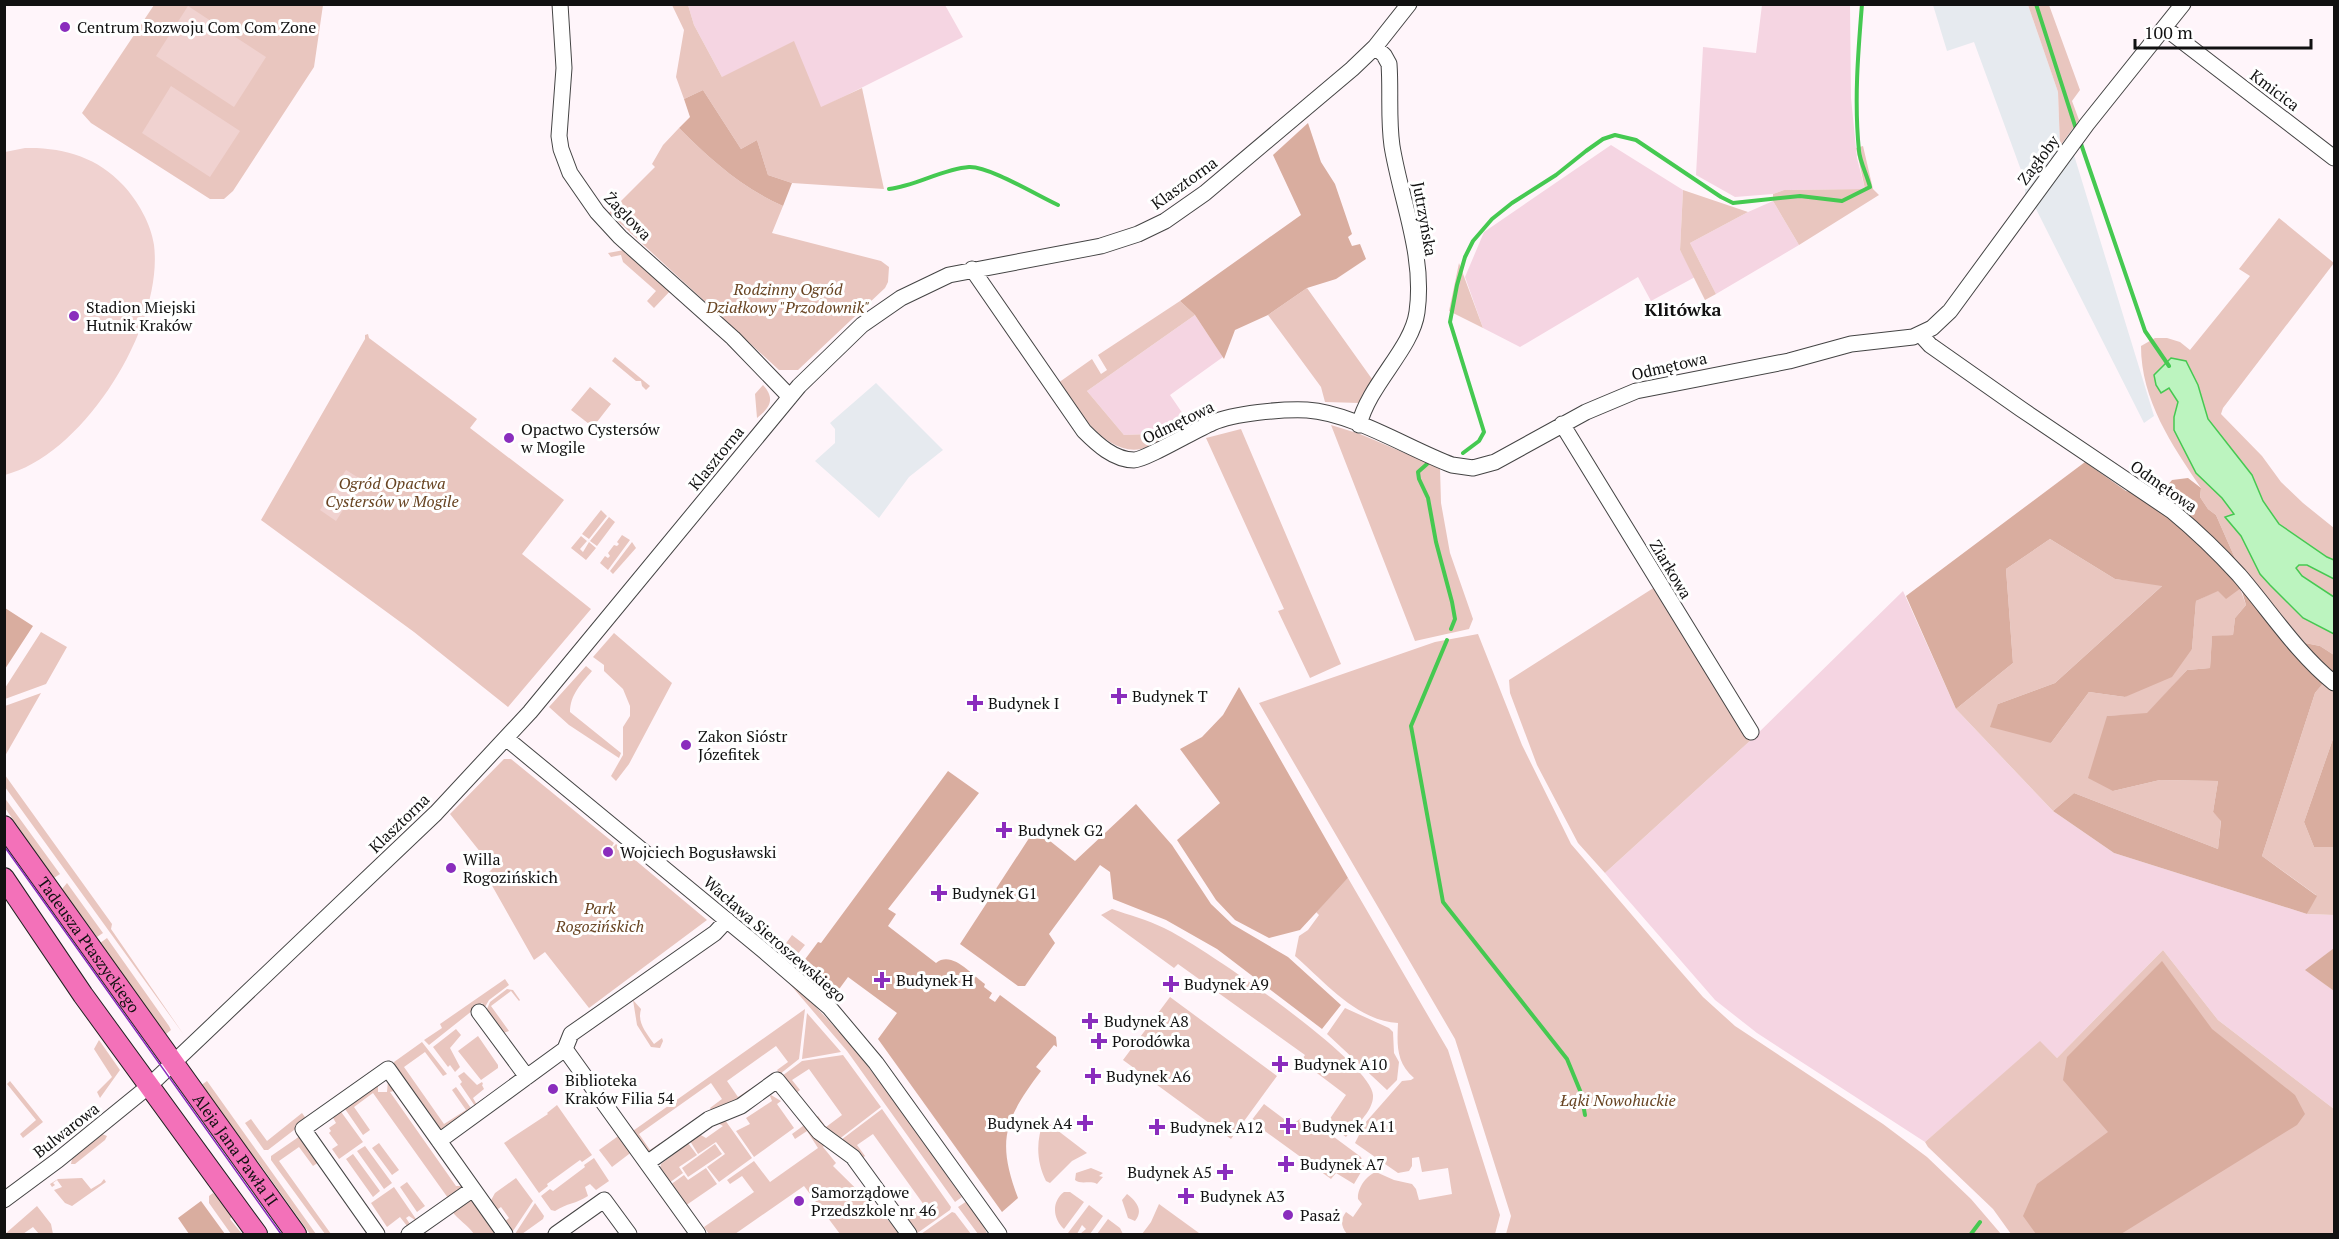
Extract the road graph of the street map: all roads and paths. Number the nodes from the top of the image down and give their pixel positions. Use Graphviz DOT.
graph roads {
  1 [pos="560,4"];
  2 [pos="1409,4"];
  3 [pos="2183,4"];
  4 [pos="2164,28"];
  5 [pos="1375,46"];
  6 [pos="2334,158"];
  7 [pos="972,269"];
  8 [pos="1921,334"];
  9 [pos="790,397"];
  10 [pos="1562,424"];
  11 [pos="1359,425"];
  12 [pos="2334,683"];
  13 [pos="1752,732"];
  14 [pos="507,739"];
  15 [pos="4,826"];
  16 [pos="4,878"];
  17 [pos="727,920"];
  18 [pos="479,1012"];
  19 [pos="565,1049"];
  20 [pos="174,1062"];
  21 [pos="527,1077"];
  22 [pos="149,1086"];
  23 [pos="439,1140"];
  24 [pos="647,1163"];
  25 [pos="473,1189"];
  26 [pos="4,1200"];
  27 [pos="563,1232"];
  28 [pos="257,1234"];
  29 [pos="296,1234"];
  30 [pos="377,1234"];
  31 [pos="409,1234"];
  32 [pos="505,1234"];
  33 [pos="629,1234"];
  34 [pos="698,1234"];
  35 [pos="909,1234"];
  36 [pos="999,1234"];
  1 -- 9 [label="street, Żaglowa"];
  2 -- 5 [label="street, Klasztorna"];
  3 -- 4 [label="street, Zagłoby"];
  4 -- 6 [label="street, Kmicica"];
  4 -- 8 [label="street, Zagłoby"];
  5 -- 7 [label="street, Klasztorna"];
  5 -- 11 [label="street, Jutrzyńska"];
  7 -- 9 [label="street, Klasztorna"];
  7 -- 11 [label="street, Odmętowa"];
  8 -- 10 [label="street, Odmętowa"];
  8 -- 12 [label="street, Odmętowa"];
  9 -- 14 [label="street, Klasztorna"];
  10 -- 11 [label="street, Odmętowa"];
  10 -- 13 [label="street, Ziarkowa"];
  14 -- 17 [label="street, Wacława Sieroszewskiego"];
  14 -- 20 [label="street, Klasztorna"];
  15 -- 20 [label="main road, Tadeusza Ptaszyckiego"];
  16 -- 22 [label="main road, Tadeusza Ptaszyckiego"];
  17 -- 19 [label="street"];
  17 -- 36 [label="street, Wacława Sieroszewskiego"];
  18 -- 21 [label="street"];
  19 -- 21 [label="street"];
  19 -- 24 [label="street"];
  20 -- 22 [label="street, Klasztorna"];
  20 -- 29 [label="main road, Aleja Jana Pawła II"];
  21 -- 23 [label="street"];
  22 -- 26 [label="street, Bulwarowa"];
  22 -- 28 [label="main road, Aleja Jana Pawła II"];
  23 -- 25 [label="street"];
  23 -- 30 [label="street"];
  24 -- 34 [label="street"];
  24 -- 35 [label="street"];
  25 -- 31 [label="street"];
  25 -- 32 [label="street"];
  27 -- 33 [label="street"];
}
